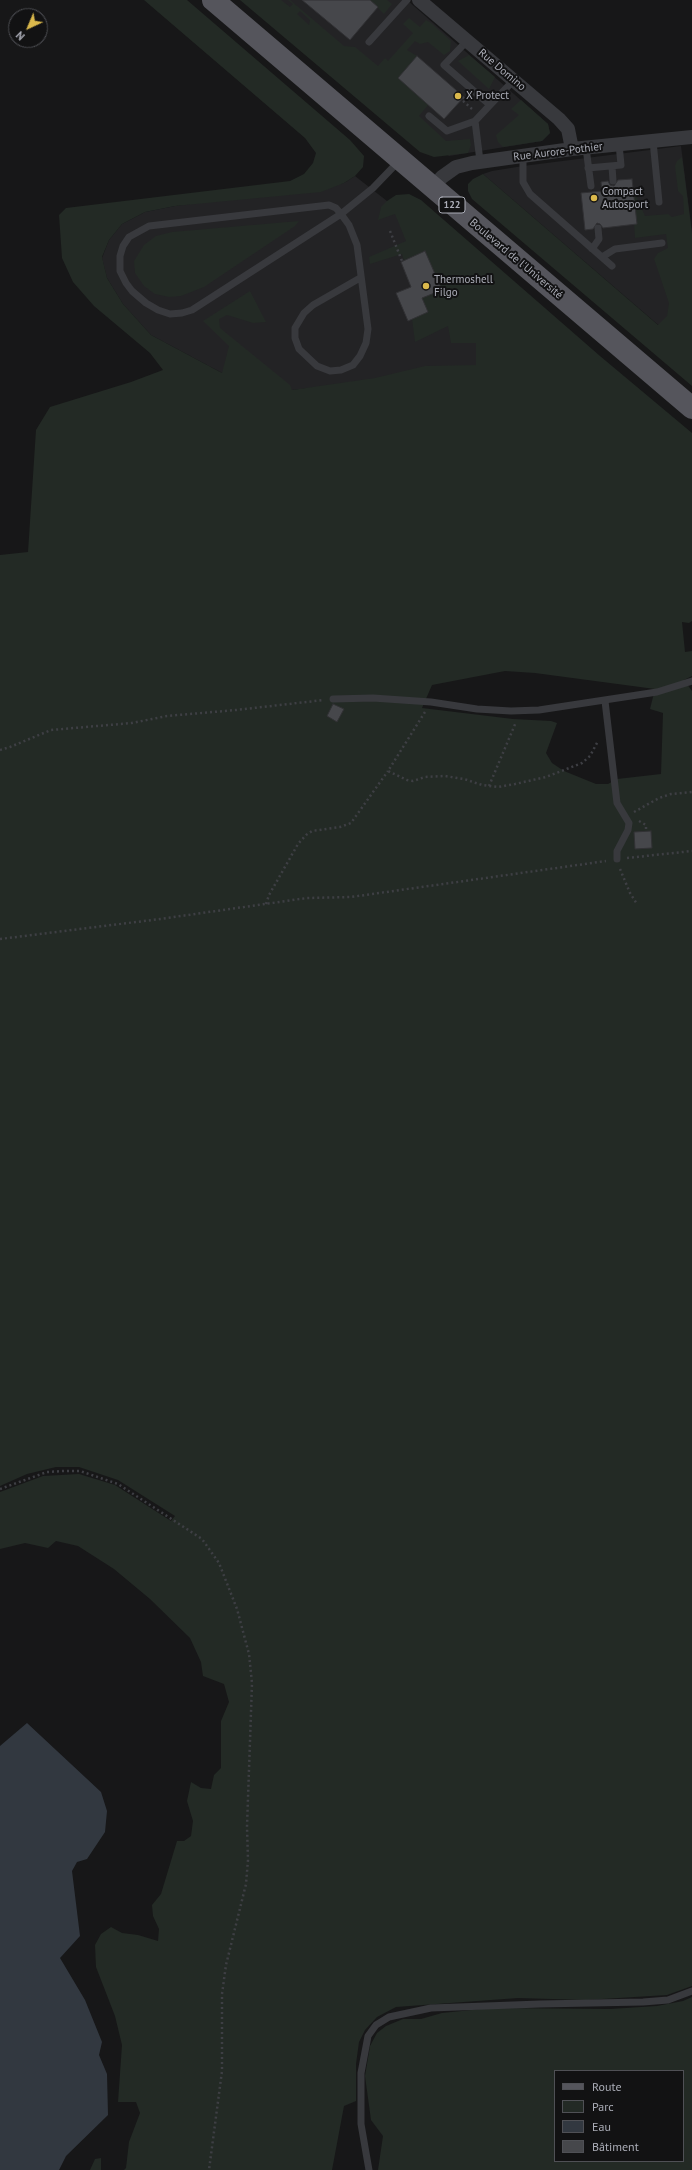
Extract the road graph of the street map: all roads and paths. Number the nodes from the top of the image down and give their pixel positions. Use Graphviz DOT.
graph roads {
  1 [pos="213,0"];
  2 [pos="407,0"];
  3 [pos="421,1"];
  4 [pos="467,41"];
  5 [pos="369,42"];
  6 [pos="514,80"];
  7 [pos="490,105"];
  8 [pos="429,116"];
  9 [pos="475,121"];
  10 [pos="692,137"];
  11 [pos="653,141"];
  12 [pos="619,144"];
  13 [pos="586,148"];
  14 [pos="572,149"];
  15 [pos="523,156"];
  16 [pos="400,160"];
  17 [pos="480,162"];
  18 [pos="612,166"];
  19 [pos="588,168"];
  20 [pos="613,181"];
  21 [pos="591,186"];
  22 [pos="432,188"];
  23 [pos="659,202"];
  24 [pos="341,214"];
  25 [pos="598,228"];
  26 [pos="390,231"];
  27 [pos="662,243"];
  28 [pos="592,249"];
  29 [pos="602,257"];
  30 [pos="402,261"];
  31 [pos="612,266"];
  32 [pos="360,278"];
  33 [pos="692,408"];
  34 [pos="692,681"];
  35 [pos="333,699"];
  36 [pos="605,701"];
  37 [pos="431,702"];
  38 [pos="521,711"];
  39 [pos="608,725"];
  40 [pos="0,750"];
  41 [pos="388,771"];
  42 [pos="489,786"];
  43 [pos="692,792"];
  44 [pos="627,817"];
  45 [pos="692,851"];
  46 [pos="617,859"];
  47 [pos="266,904"];
  48 [pos="637,904"];
  49 [pos="0,939"];
  50 [pos="0,1489"];
  51 [pos="692,1991"];
  52 [pos="209,2170"];
  53 [pos="369,2170"];
  1 -- 16 [label="main road, Boulevard de l'Université / 122"];
  2 -- 5 [label="lane"];
  3 -- 4 [label="street, Rue Domino"];
  4 -- 6 [label="street, Rue Domino"];
  4 -- 7 [label="lane"];
  6 -- 7 [label="lane"];
  6 -- 14 [label="street, Rue Domino"];
  7 -- 9 [label="lane"];
  8 -- 9 [label="lane"];
  9 -- 17 [label="lane"];
  10 -- 11 [label="street, Rue Aurore-Pothier"];
  11 -- 12 [label="street, Rue Aurore-Pothier"];
  11 -- 23 [label="lane"];
  12 -- 13 [label="street, Rue Aurore-Pothier"];
  12 -- 18 [label="lane"];
  13 -- 14 [label="street, Rue Aurore-Pothier"];
  13 -- 19 [label="lane"];
  14 -- 15 [label="street, Rue Aurore-Pothier"];
  15 -- 17 [label="street, Rue Aurore-Pothier"];
  15 -- 28 [label="lane"];
  16 -- 22 [label="main road, Boulevard de l'Université / 122"];
  16 -- 24 [label="lane"];
  17 -- 22 [label="street, Rue Aurore-Pothier"];
  18 -- 19 [label="lane"];
  18 -- 20 [label="lane"];
  19 -- 21 [label="lane"];
  22 -- 33 [label="main road, Boulevard de l'Université / 122"];
  24 -- 24 [label="lane"];
  24 -- 32 [label="lane"];
  25 -- 28 [label="lane"];
  26 -- 30 [label="path"];
  27 -- 29 [label="lane"];
  28 -- 29 [label="lane"];
  29 -- 31 [label="lane"];
  32 -- 32 [label="lane"];
  34 -- 36 [label="lane"];
  35 -- 37 [label="lane"];
  35 -- 40 [label="path"];
  36 -- 38 [label="lane"];
  36 -- 39 [label="lane"];
  37 -- 38 [label="lane"];
  37 -- 41 [label="path"];
  38 -- 42 [label="path"];
  39 -- 42 [label="path"];
  39 -- 44 [label="lane"];
  41 -- 42 [label="path"];
  41 -- 47 [label="path"];
  43 -- 44 [label="path"];
  44 -- 46 [label="lane"];
  45 -- 46 [label="path"];
  46 -- 47 [label="path"];
  46 -- 48 [label="path"];
  47 -- 49 [label="path"];
  50 -- 52 [label="path"];
  51 -- 53 [label="lane"];
}
